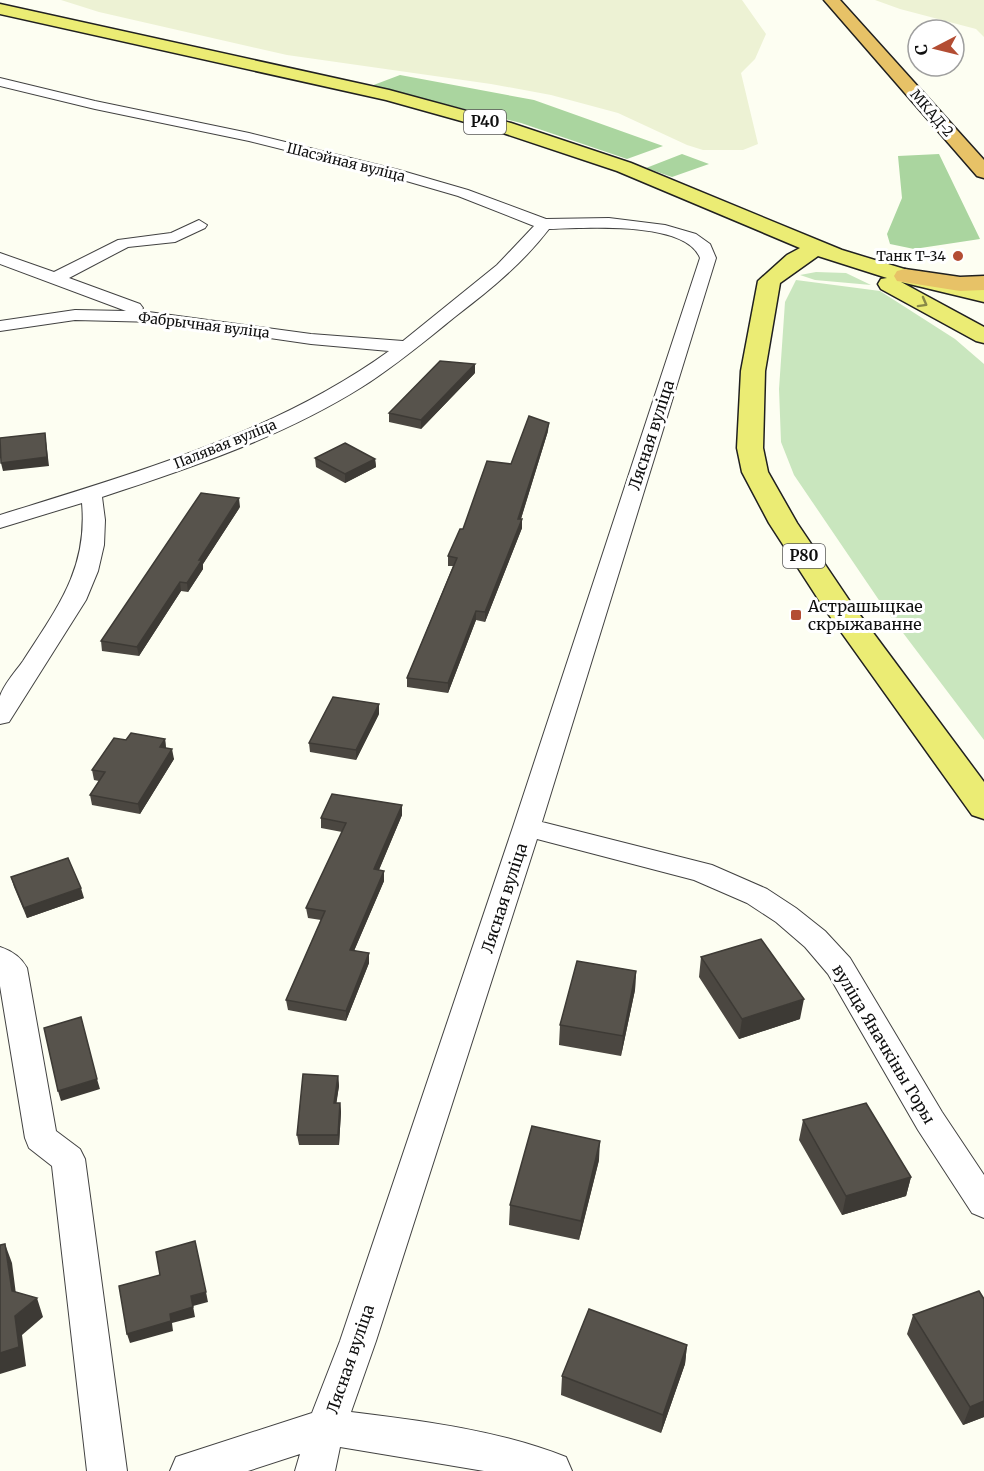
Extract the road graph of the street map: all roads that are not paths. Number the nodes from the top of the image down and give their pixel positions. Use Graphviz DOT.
graph roads {
  1 [pos="832,0"];
  2 [pos="845,0"];
  3 [pos="0,9"];
  4 [pos="0,82"];
  5 [pos="984,155"];
  6 [pos="984,172"];
  7 [pos="544,224"];
  8 [pos="199,225"];
  9 [pos="690,237"];
  10 [pos="825,252"];
  11 [pos="0,258"];
  12 [pos="857,267"];
  13 [pos="782,269"];
  14 [pos="905,276"];
  15 [pos="54,279"];
  16 [pos="984,283"];
  17 [pos="984,295"];
  18 [pos="157,317"];
  19 [pos="0,326"];
  20 [pos="984,336"];
  21 [pos="408,347"];
  22 [pos="91,493"];
  23 [pos="0,522"];
  24 [pos="0,716"];
  25 [pos="984,807"];
  26 [pos="527,827"];
  27 [pos="0,958"];
  28 [pos="984,1203"];
  29 [pos="326,1427"];
  30 [pos="107,1471"];
  31 [pos="190,1471"];
  32 [pos="315,1471"];
  33 [pos="552,1471"];
  1 -- 6 [label="highway, МКАД-2"];
  2 -- 5 [label="highway"];
  3 -- 10 [label="main road, Р40"];
  4 -- 7 [label="street, Шасэйная вуліца"];
  7 -- 9 [label="street, Шасэйная вуліца"];
  7 -- 21 [label="street, Палявая вуліца"];
  8 -- 15 [label="street"];
  9 -- 26 [label="street, Лясная вуліца"];
  10 -- 12 [label="main road, Р40"];
  10 -- 13 [label="main road, Р80"];
  10 -- 14 [label="main road, Р40"];
  11 -- 15 [label="street"];
  12 -- 13 [label="main road"];
  12 -- 20 [label="main road, Р40, one-way"];
  13 -- 25 [label="main road, Р80"];
  14 -- 16 [label="highway"];
  14 -- 17 [label="main road, Р40"];
  15 -- 18 [label="street"];
  18 -- 19 [label="street, Фабрычная вуліца"];
  18 -- 21 [label="street, Фабрычная вуліца"];
  21 -- 22 [label="street, Палявая вуліца"];
  22 -- 23 [label="street, Палявая вуліца"];
  22 -- 24 [label="street"];
  26 -- 28 [label="street, вуліца Яначкіны Горы"];
  26 -- 29 [label="street, Лясная вуліца"];
  27 -- 30 [label="street"];
  29 -- 31 [label="street, Лясная вуліца"];
  29 -- 32 [label="street"];
  29 -- 33 [label="street"];
}
